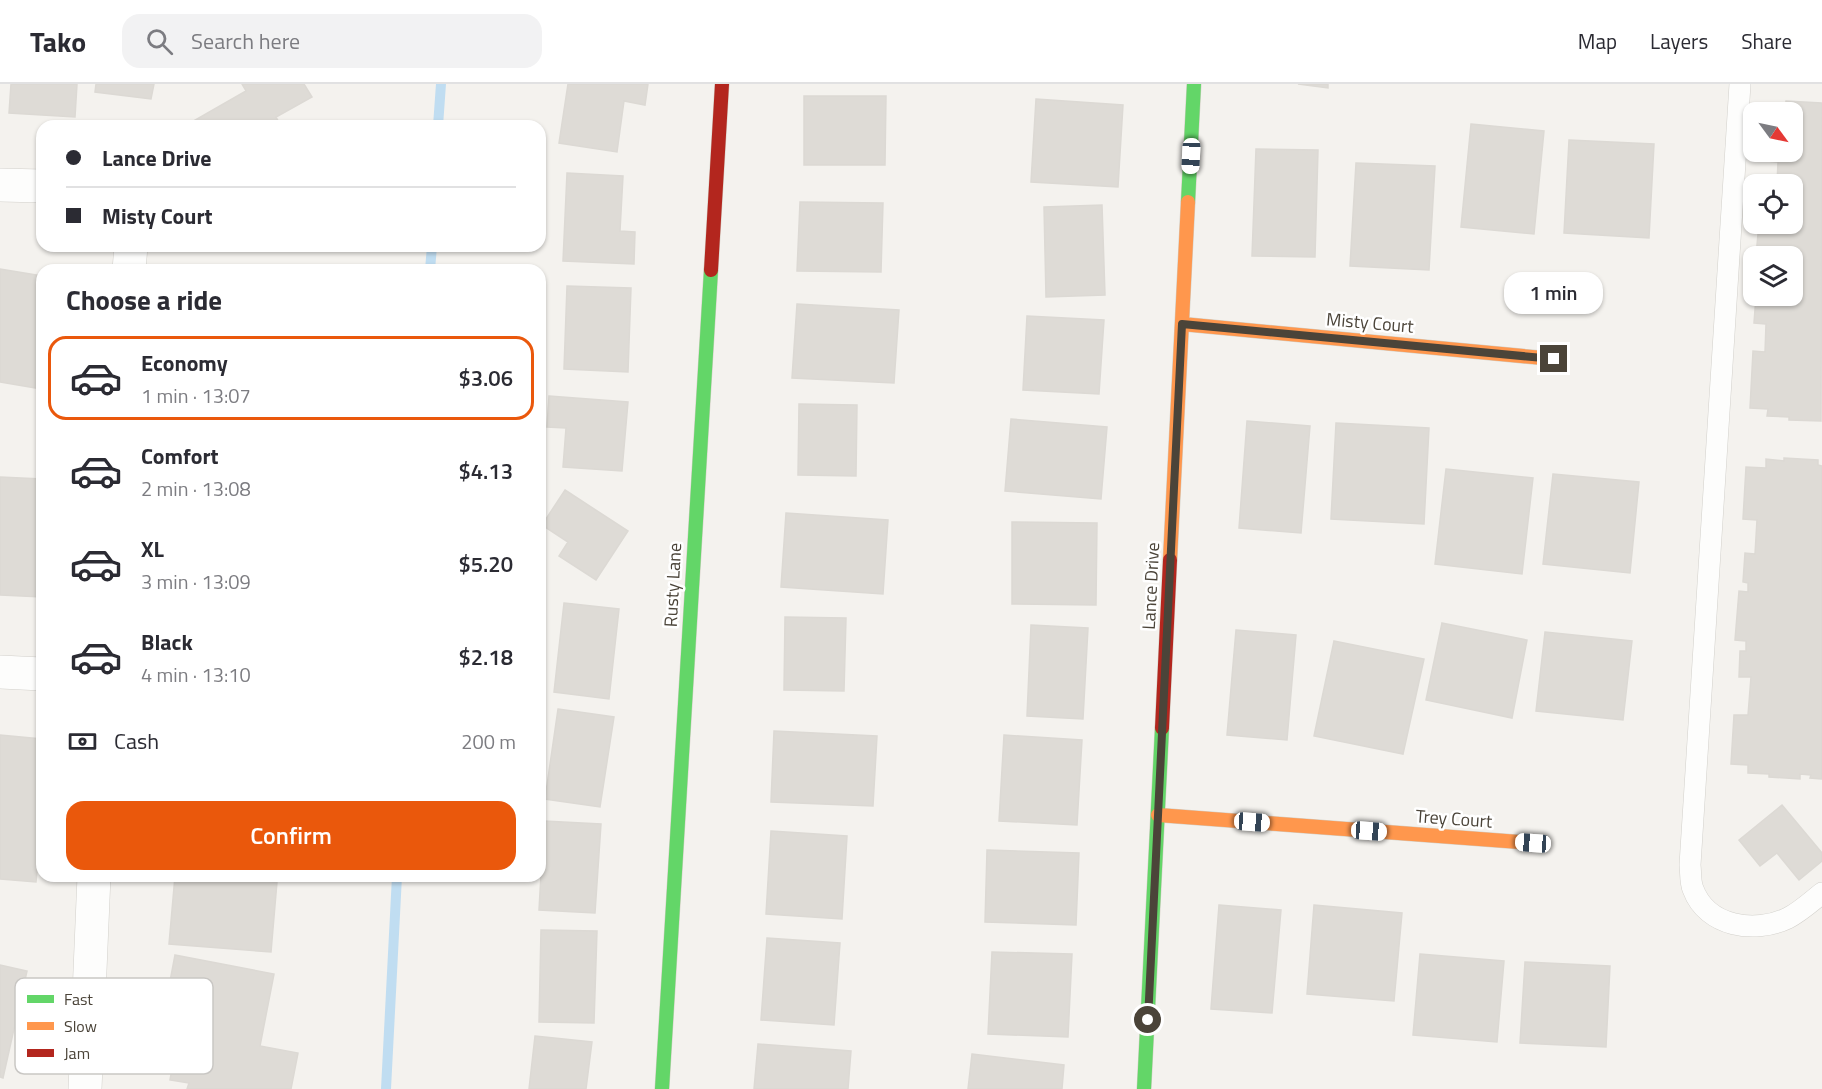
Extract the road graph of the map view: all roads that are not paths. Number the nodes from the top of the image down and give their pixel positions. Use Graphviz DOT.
graph roads {
  1 [pos="722,84"];
  2 [pos="1194,84"];
  3 [pos="1740,84"];
  4 [pos="0,185"];
  5 [pos="36,186"];
  6 [pos="1182,324"];
  7 [pos="1554,359"];
  8 [pos="0,672"];
  9 [pos="36,674"];
  10 [pos="1158,815"];
  11 [pos="1533,843"];
  12 [pos="94,882"];
  13 [pos="1822,893"];
  14 [pos="90,978"];
  15 [pos="86,1074"];
  16 [pos="85,1089"];
  17 [pos="662,1089"];
  18 [pos="1144,1089"];
  1 -- 17 [label="street, Rusty Lane"];
  2 -- 6 [label="street, Lance Drive"];
  3 -- 13 [label="lane"];
  4 -- 5 [label="street"];
  6 -- 7 [label="street, Misty Court"];
  6 -- 10 [label="street, Lance Drive"];
  8 -- 9 [label="street"];
  10 -- 11 [label="street, Trey Court"];
  10 -- 18 [label="street, Lance Drive"];
  12 -- 14 [label="street"];
  15 -- 16 [label="street"];
}
